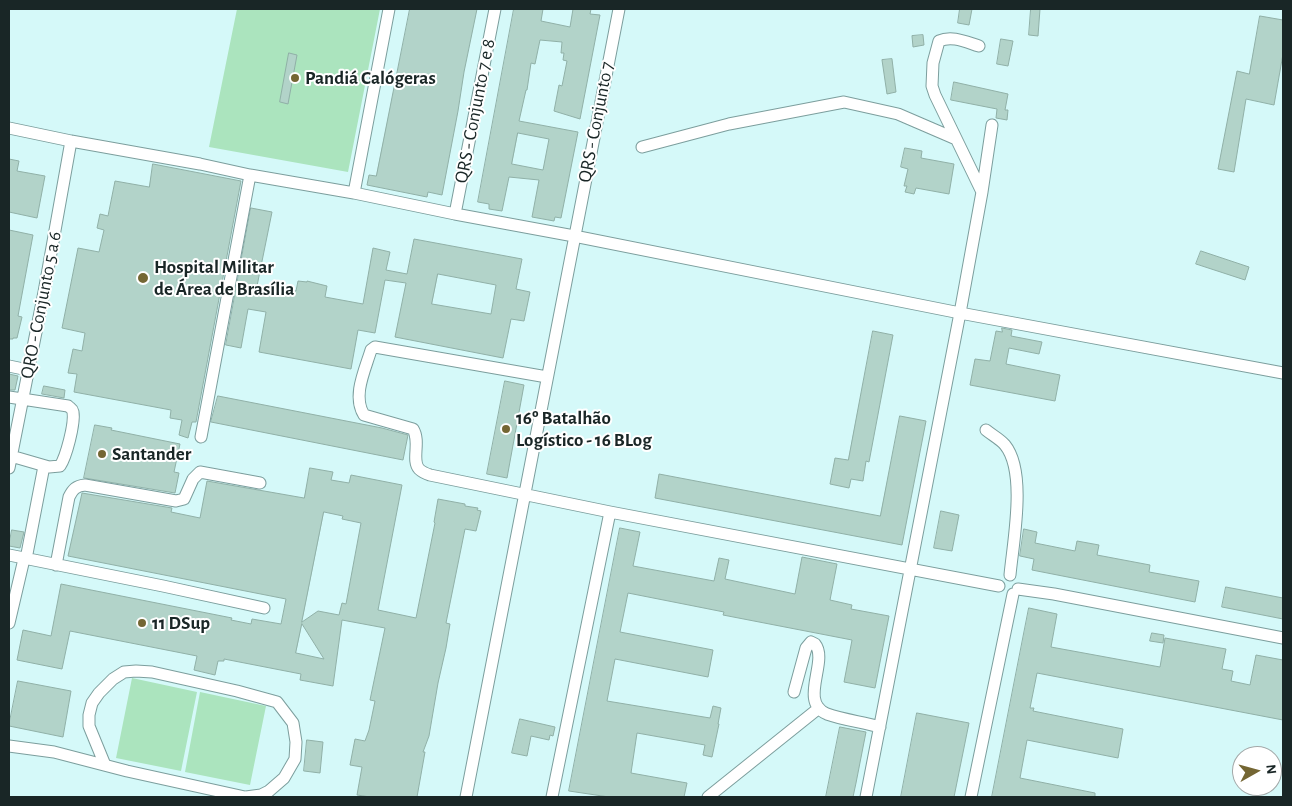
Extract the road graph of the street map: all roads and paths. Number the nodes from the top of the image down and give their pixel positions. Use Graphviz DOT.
graph roads {
  1 [pos="389,9"];
  2 [pos="495,9"];
  3 [pos="618,9"];
  4 [pos="980,46"];
  5 [pos="992,125"];
  6 [pos="9,128"];
  7 [pos="956,139"];
  8 [pos="71,141"];
  9 [pos="642,147"];
  10 [pos="250,175"];
  11 [pos="982,192"];
  12 [pos="354,193"];
  13 [pos="455,214"];
  14 [pos="574,236"];
  15 [pos="960,313"];
  16 [pos="9,366"];
  17 [pos="28,370"];
  18 [pos="1283,373"];
  19 [pos="547,377"];
  20 [pos="9,397"];
  21 [pos="23,400"];
  22 [pos="986,430"];
  23 [pos="201,437"];
  24 [pos="11,456"];
  25 [pos="44,466"];
  26 [pos="9,468"];
  27 [pos="260,483"];
  28 [pos="524,495"];
  29 [pos="610,512"];
  30 [pos="9,555"];
  31 [pos="25,559"];
  32 [pos="56,565"];
  33 [pos="910,570"];
  34 [pos="1010,575"];
  35 [pos="999,586"];
  36 [pos="1015,591"];
  37 [pos="264,608"];
  38 [pos="9,623"];
  39 [pos="1283,638"];
  40 [pos="794,692"];
  41 [pos="819,708"];
  42 [pos="880,726"];
  43 [pos="9,746"];
  44 [pos="105,765"];
  45 [pos="245,797"];
  46 [pos="466,797"];
  47 [pos="552,797"];
  48 [pos="708,797"];
  49 [pos="866,797"];
  50 [pos="971,797"];
  1 -- 12 [label="street"];
  2 -- 13 [label="street, QRS - Conjunto 7 e 8"];
  3 -- 14 [label="street, QRS - Conjunto 7"];
  4 -- 7 [label="street"];
  5 -- 11 [label="street"];
  6 -- 8 [label="street"];
  7 -- 9 [label="street"];
  7 -- 11 [label="street"];
  8 -- 10 [label="street"];
  8 -- 17 [label="street, QRO - Conjunto 5 a 6"];
  10 -- 12 [label="street"];
  10 -- 23 [label="street"];
  11 -- 15 [label="street"];
  12 -- 13 [label="street"];
  13 -- 14 [label="street"];
  14 -- 15 [label="street"];
  14 -- 19 [label="street, QRS - Conjunto 7"];
  15 -- 18 [label="street"];
  15 -- 33 [label="street"];
  16 -- 17 [label="street"];
  17 -- 21 [label="street, QRO - Conjunto 5 a 6"];
  19 -- 28 [label="street, QRS - Conjunto 7"];
  19 -- 28 [label="street"];
  20 -- 21 [label="street"];
  21 -- 24 [label="street, QRO - Conjunto 5 a 6"];
  21 -- 25 [label="street"];
  22 -- 34 [label="street"];
  24 -- 25 [label="street"];
  24 -- 26 [label="street, QRO - Conjunto 5 a 6"];
  25 -- 31 [label="street"];
  27 -- 32 [label="street"];
  28 -- 29 [label="street"];
  28 -- 46 [label="street, QRS - Conjunto 7"];
  29 -- 33 [label="street"];
  29 -- 47 [label="street"];
  30 -- 31 [label="street"];
  31 -- 32 [label="street"];
  31 -- 38 [label="street"];
  32 -- 37 [label="street"];
  33 -- 35 [label="street"];
  33 -- 42 [label="street"];
  34 -- 35 [label="street"];
  34 -- 36 [label="street"];
  35 -- 36 [label="street"];
  36 -- 39 [label="street"];
  36 -- 50 [label="street"];
  40 -- 41 [label="street"];
  41 -- 42 [label="street"];
  41 -- 48 [label="street"];
  42 -- 49 [label="street"];
  43 -- 44 [label="street"];
  44 -- 45 [label="street"];
  44 -- 45 [label="street"];
}
